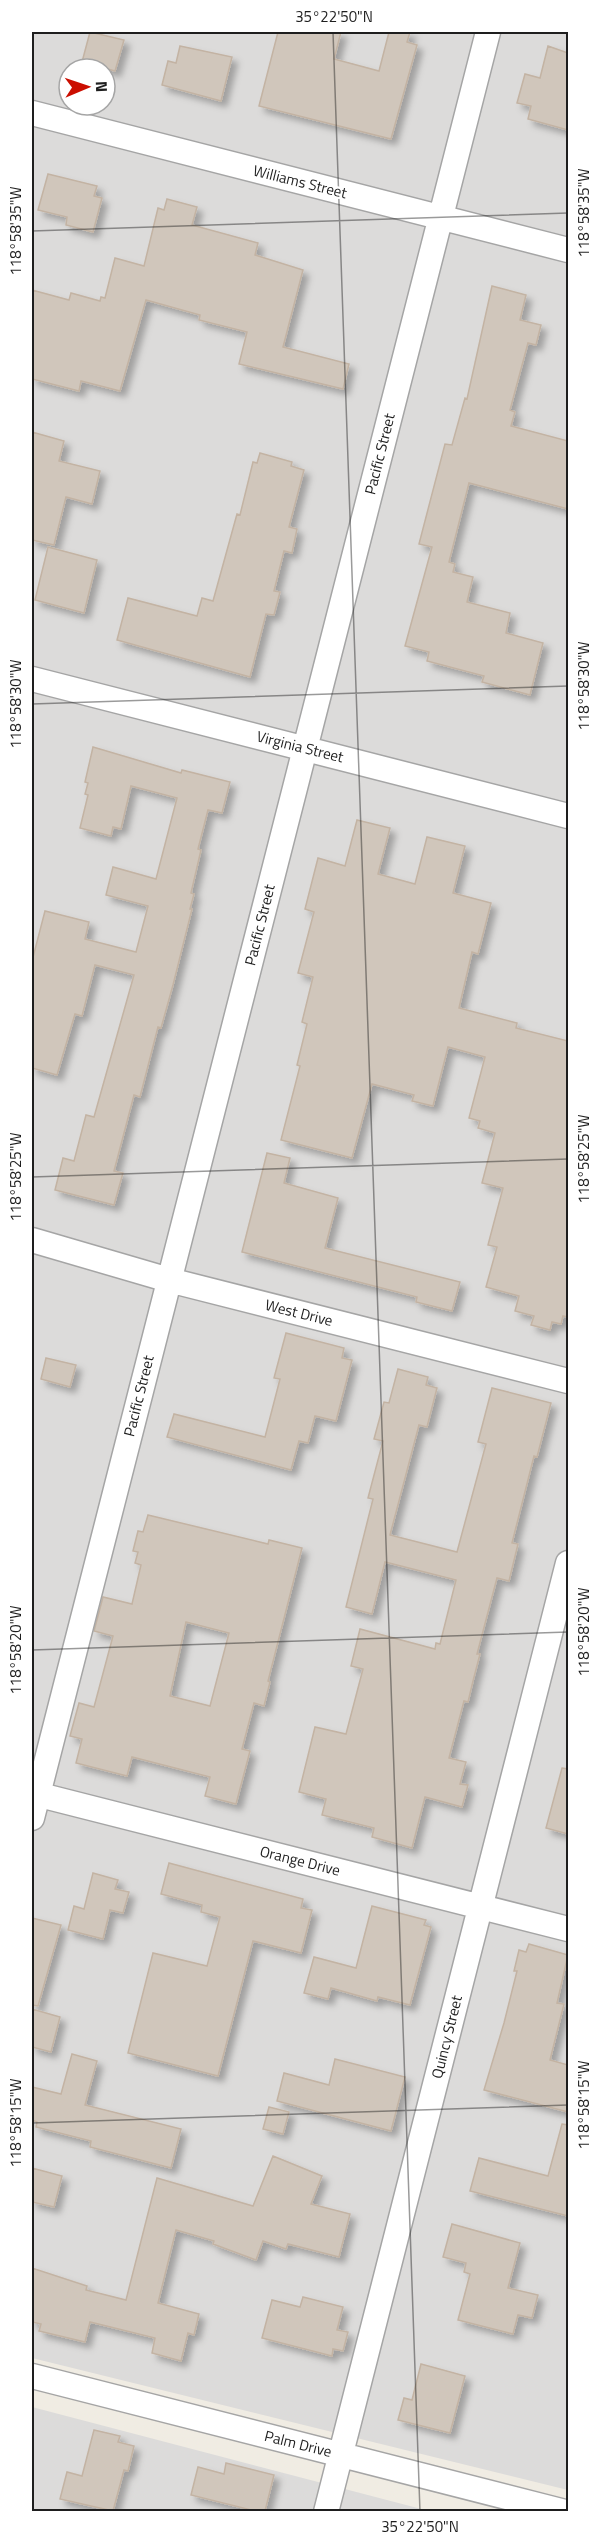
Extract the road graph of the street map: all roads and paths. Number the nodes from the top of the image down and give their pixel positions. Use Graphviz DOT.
graph roads {
  1 [pos="488,32"];
  2 [pos="32,113"];
  3 [pos="440,217"];
  4 [pos="568,250"];
  5 [pos="32,679"];
  6 [pos="305,748"];
  7 [pos="568,816"];
  8 [pos="32,1240"];
  9 [pos="169,1280"];
  10 [pos="568,1381"];
  11 [pos="568,1563"];
  12 [pos="35,1793"];
  13 [pos="32,1818"];
  14 [pos="481,1907"];
  15 [pos="568,1929"];
  16 [pos="32,2376"];
  17 [pos="341,2455"];
  18 [pos="326,2511"];
  19 [pos="565,2511"];
  1 -- 3 [label="street, Pacific Street"];
  2 -- 3 [label="street, Williams Street"];
  3 -- 4 [label="street, Williams Street"];
  3 -- 6 [label="street, Pacific Street"];
  5 -- 6 [label="street, Virginia Street"];
  6 -- 7 [label="street, Virginia Street"];
  6 -- 9 [label="street, Pacific Street"];
  8 -- 9 [label="street, West Drive"];
  9 -- 10 [label="street, West Drive"];
  9 -- 12 [label="street, Pacific Street"];
  11 -- 14 [label="street, Quincy Street"];
  12 -- 13 [label="street, Pacific Street"];
  12 -- 14 [label="street, Orange Drive"];
  14 -- 15 [label="street, Orange Drive"];
  14 -- 17 [label="street, Quincy Street"];
  16 -- 17 [label="street, Palm Drive"];
  17 -- 18 [label="street, Quincy Street"];
  17 -- 19 [label="street, Palm Drive"];
}
